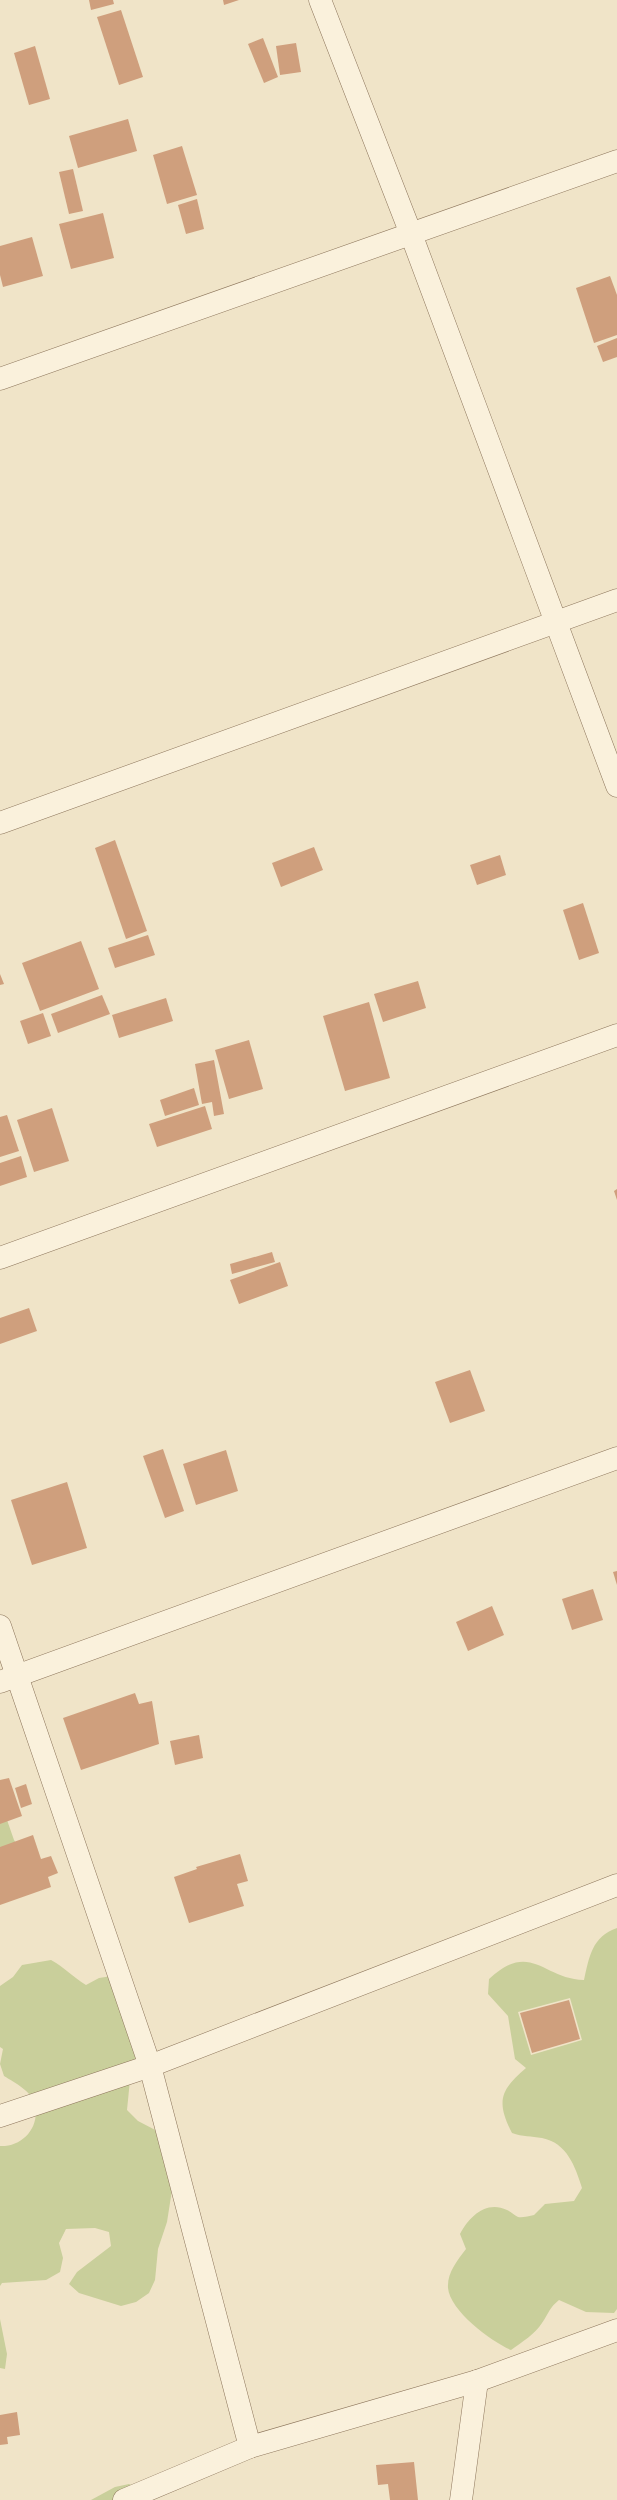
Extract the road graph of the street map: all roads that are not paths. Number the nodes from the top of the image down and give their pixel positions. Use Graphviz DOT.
graph roads {
  1 [pos="320,0"];
  2 [pos="617,161"];
  3 [pos="410,234"];
  4 [pos="0,379"];
  5 [pos="617,600"];
  6 [pos="556,622"];
  7 [pos="617,786"];
  8 [pos="0,823"];
  9 [pos="617,1035"];
  10 [pos="0,1258"];
  11 [pos="617,1458"];
  12 [pos="0,1626"];
  13 [pos="9,1678"];
  14 [pos="617,1885"];
  15 [pos="150,2066"];
  16 [pos="0,2116"];
  17 [pos="617,2330"];
  18 [pos="477,2380"];
  19 [pos="250,2447"];
  20 [pos="124,2500"];
  21 [pos="461,2500"];
  1 -- 3 [label="street"];
  2 -- 3 [label="street"];
  3 -- 4 [label="street"];
  3 -- 6 [label="street"];
  5 -- 6 [label="street"];
  6 -- 7 [label="street"];
  6 -- 8 [label="street"];
  9 -- 10 [label="street"];
  11 -- 13 [label="street"];
  12 -- 13 [label="street"];
  13 -- 15 [label="street"];
  14 -- 15 [label="street"];
  15 -- 16 [label="street"];
  15 -- 19 [label="street"];
  17 -- 18 [label="street"];
  18 -- 19 [label="street"];
  18 -- 21 [label="street"];
  19 -- 20 [label="street"];
}
